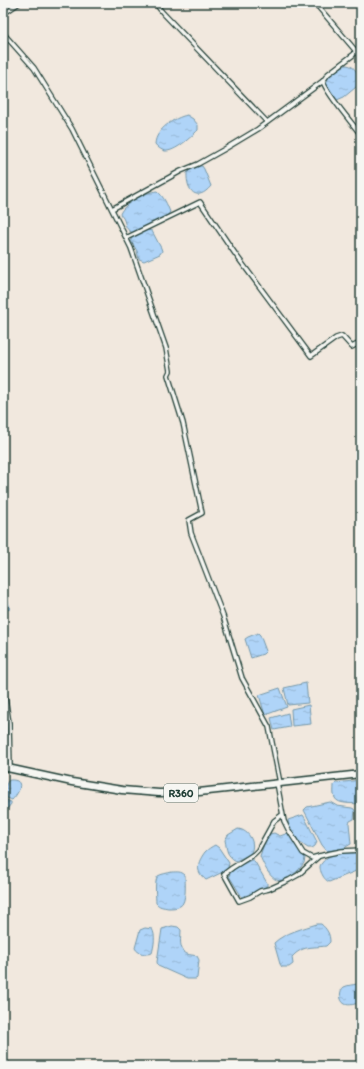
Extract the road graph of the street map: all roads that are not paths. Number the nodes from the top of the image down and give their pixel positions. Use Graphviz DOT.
graph roads {
  1 [pos="19,3"];
  2 [pos="155,3"];
  3 [pos="315,3"];
  4 [pos="3,14"];
  5 [pos="3,33"];
  6 [pos="323,81"];
  7 [pos="267,122"];
  8 [pos="361,135"];
  9 [pos="112,209"];
  10 [pos="126,238"];
  11 [pos="361,342"];
  12 [pos="3,684"];
  13 [pos="3,767"];
  14 [pos="10,768"];
  15 [pos="361,774"];
  16 [pos="279,783"];
  17 [pos="282,815"];
  18 [pos="361,850"];
  19 [pos="319,856"];
  20 [pos="3,1064"];
  21 [pos="11,1066"];
  1 -- 4 [label="street"];
  2 -- 7 [label="street"];
  3 -- 6 [label="street"];
  5 -- 9 [label="street"];
  6 -- 7 [label="street"];
  6 -- 8 [label="street"];
  7 -- 9 [label="street"];
  9 -- 10 [label="street"];
  10 -- 11 [label="street"];
  10 -- 16 [label="street"];
  12 -- 14 [label="street"];
  13 -- 14 [label="main road, R360"];
  14 -- 16 [label="main road, R360"];
  15 -- 16 [label="main road, R360"];
  16 -- 17 [label="street"];
  17 -- 19 [label="street"];
  17 -- 19 [label="street"];
  18 -- 19 [label="street"];
  20 -- 21 [label="street"];
}
